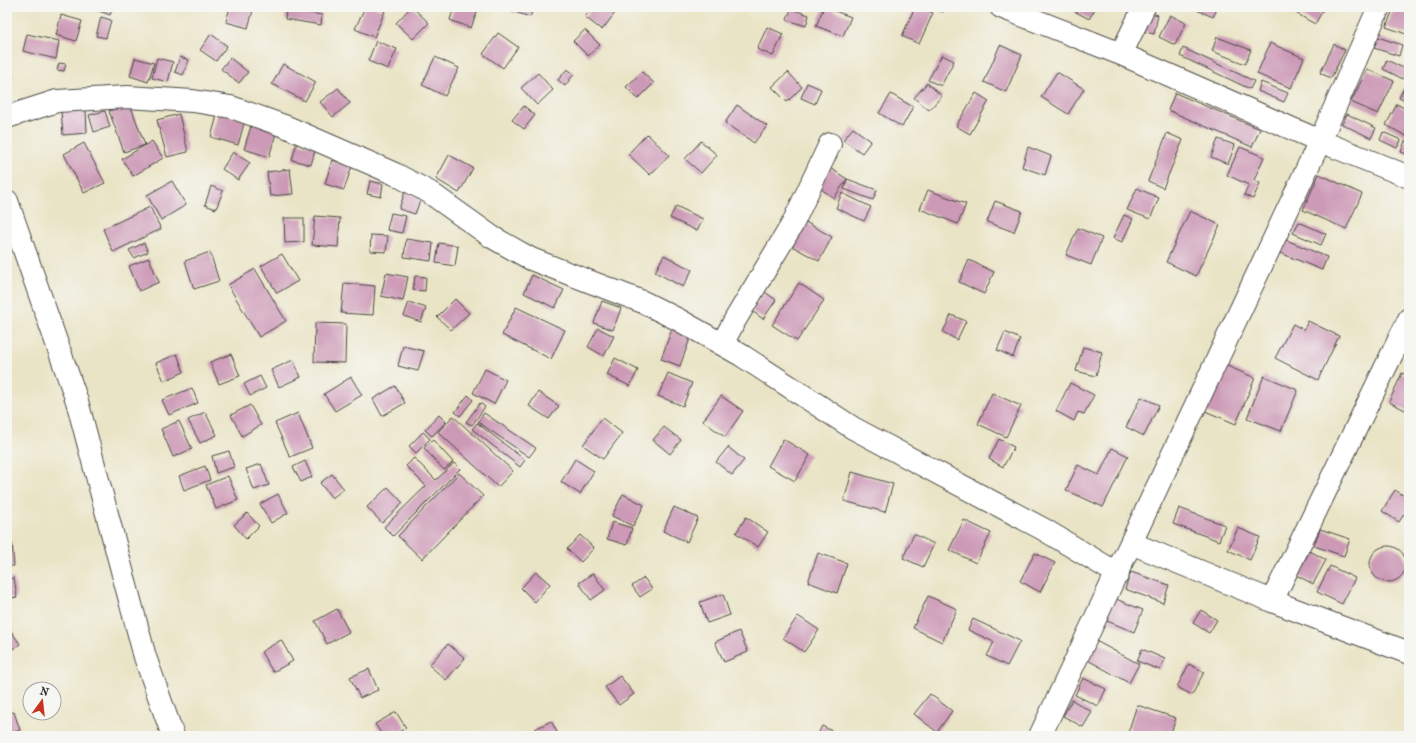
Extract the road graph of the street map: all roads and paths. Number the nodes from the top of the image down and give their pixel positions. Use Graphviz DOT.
graph roads {
  1 [pos="1001,7"];
  2 [pos="1144,7"];
  3 [pos="1379,7"];
  4 [pos="1121,54"];
  5 [pos="7,117"];
  6 [pos="1320,141"];
  7 [pos="830,144"];
  8 [pos="1409,177"];
  9 [pos="7,201"];
  10 [pos="1409,319"];
  11 [pos="722,344"];
  12 [pos="1131,543"];
  13 [pos="1118,574"];
  14 [pos="1272,601"];
  15 [pos="1409,653"];
  16 [pos="173,736"];
  17 [pos="1040,736"];
  1 -- 4 [label="street"];
  2 -- 4 [label="street"];
  3 -- 6 [label="street"];
  4 -- 6 [label="street"];
  5 -- 11 [label="street"];
  6 -- 8 [label="street"];
  6 -- 12 [label="street"];
  7 -- 11 [label="street"];
  9 -- 16 [label="street"];
  10 -- 14 [label="street"];
  11 -- 13 [label="street"];
  12 -- 13 [label="street"];
  12 -- 14 [label="street"];
  13 -- 17 [label="street"];
  14 -- 15 [label="street"];
}
